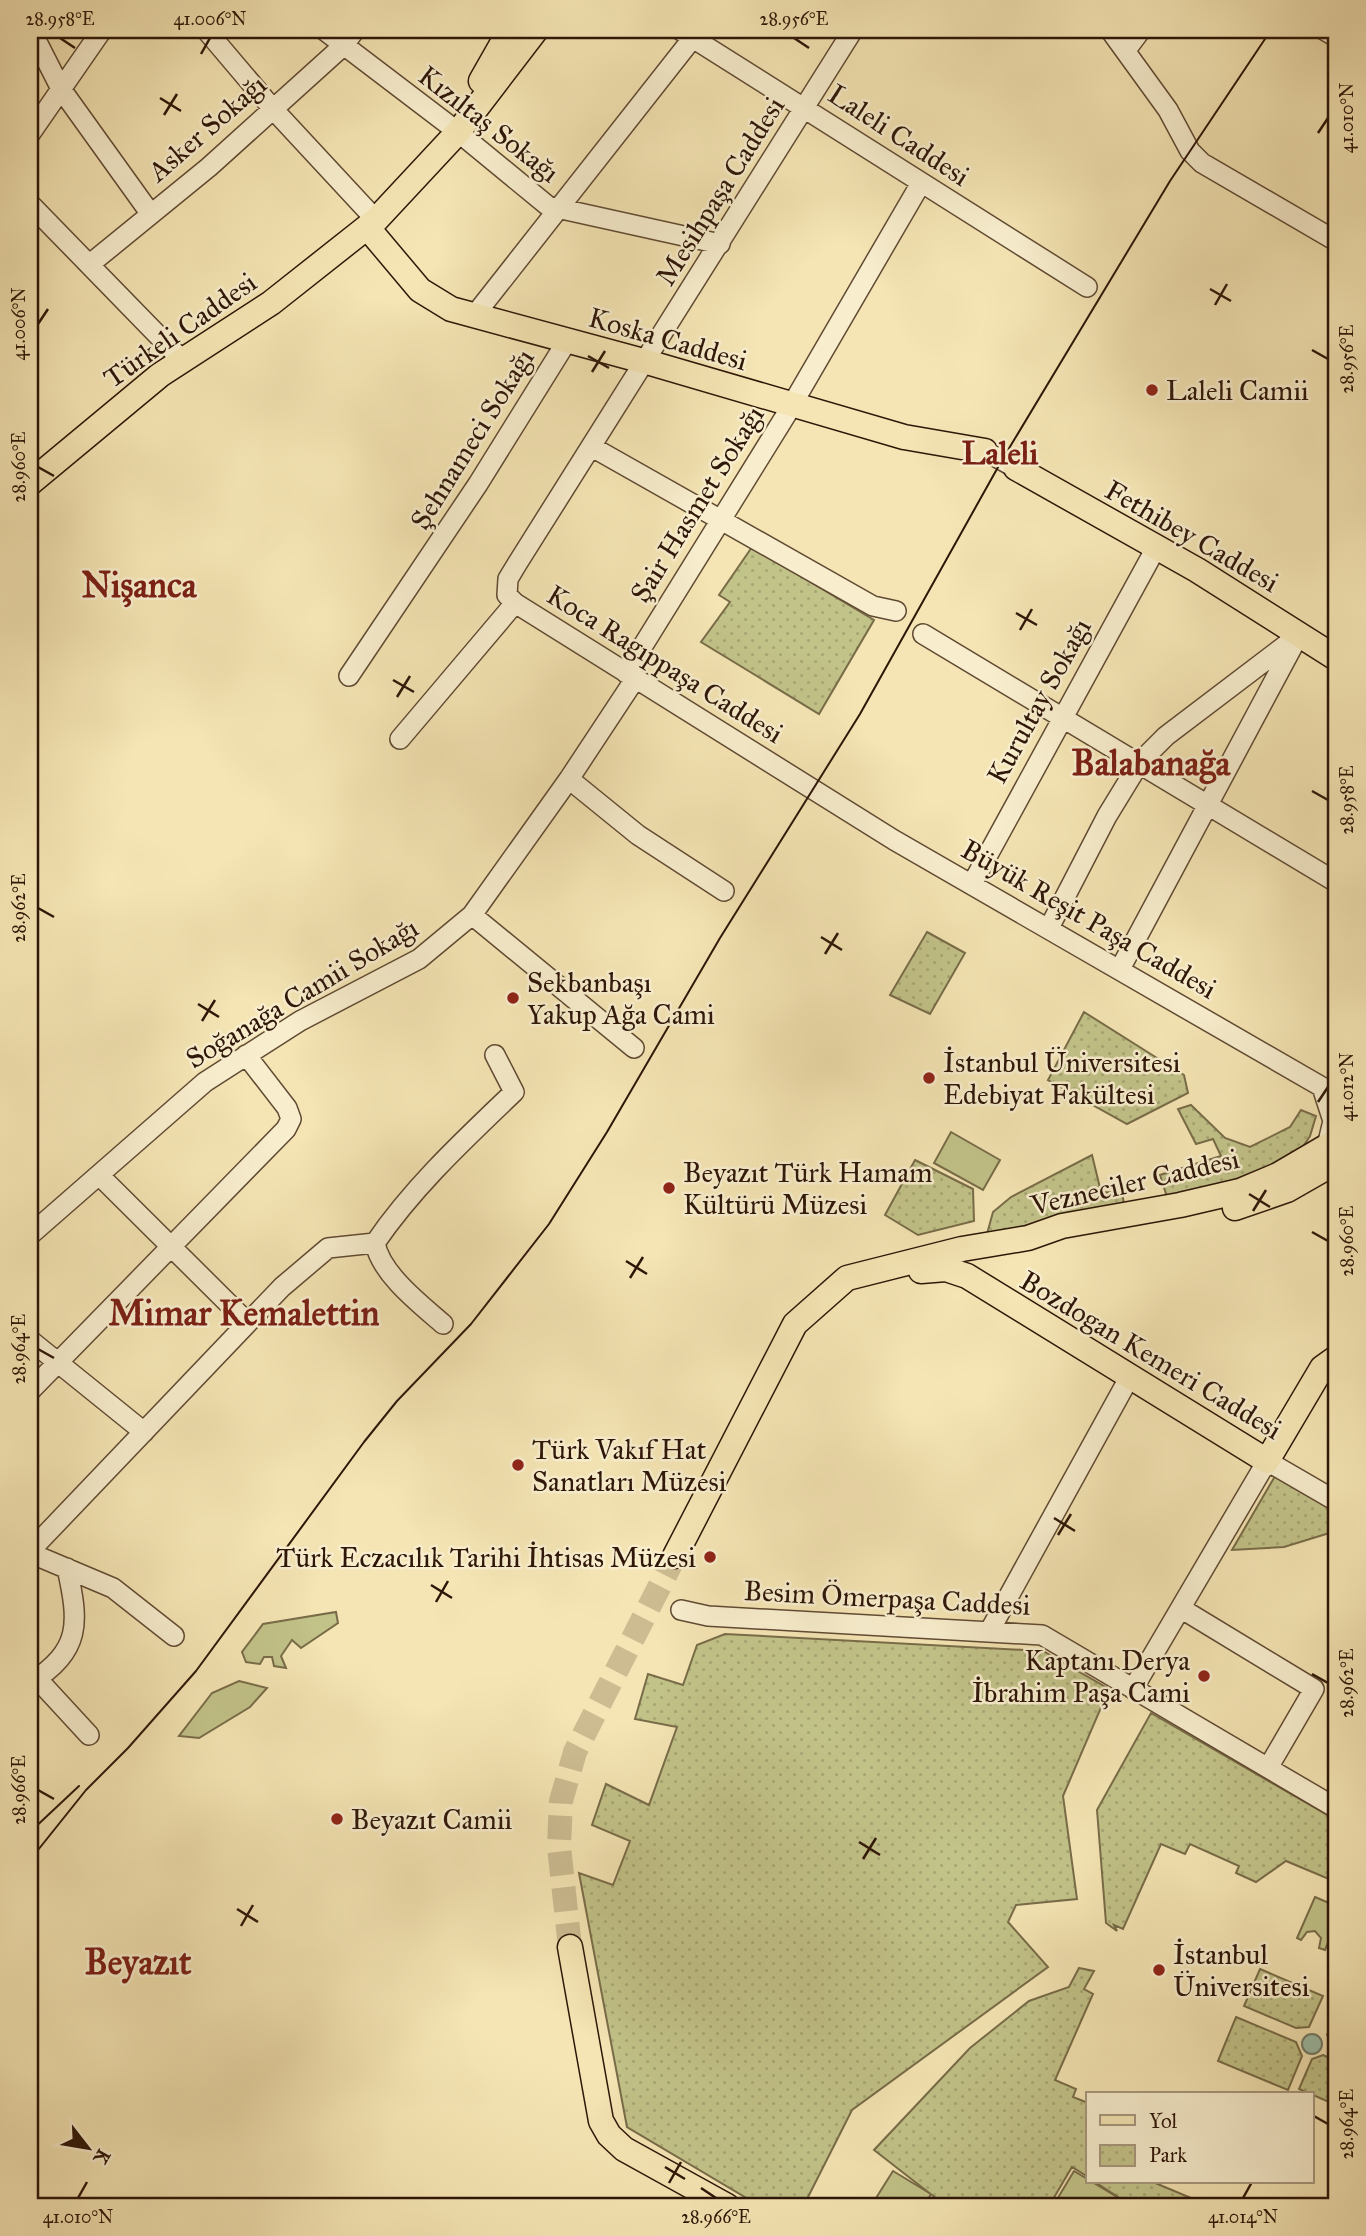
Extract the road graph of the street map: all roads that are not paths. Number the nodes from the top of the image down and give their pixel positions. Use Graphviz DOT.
graph roads {
  1 [pos="31,30"];
  2 [pos="102,30"];
  3 [pos="206,30"];
  4 [pos="324,30"];
  5 [pos="355,30"];
  6 [pos="510,30"];
  7 [pos="536,30"];
  8 [pos="853,30"];
  9 [pos="1110,30"];
  10 [pos="1141,30"];
  11 [pos="1324,30"];
  12 [pos="691,32"];
  13 [pos="1336,37"];
  14 [pos="343,46"];
  15 [pos="1126,50"];
  16 [pos="61,89"];
  17 [pos="805,108"];
  18 [pos="273,110"];
  19 [pos="458,132"];
  20 [pos="30,134"];
  21 [pos="921,183"];
  22 [pos="30,204"];
  23 [pos="556,209"];
  24 [pos="150,213"];
  25 [pos="371,224"];
  26 [pos="1335,238"];
  27 [pos="720,244"];
  28 [pos="90,264"];
  29 [pos="1087,287"];
  30 [pos="474,316"];
  31 [pos="567,341"];
  32 [pos="182,360"];
  33 [pos="647,362"];
  34 [pos="791,405"];
  35 [pos="592,447"];
  36 [pos="985,451"];
  37 [pos="1016,468"];
  38 [pos="30,482"];
  39 [pos="720,520"];
  40 [pos="1157,546"];
  41 [pos="511,599"];
  42 [pos="897,611"];
  43 [pos="923,634"];
  44 [pos="1299,635"];
  45 [pos="1336,658"];
  46 [pos="349,676"];
  47 [pos="630,676"];
  48 [pos="1062,717"];
  49 [pos="400,739"];
  50 [pos="1140,762"];
  51 [pos="569,779"];
  52 [pos="829,800"];
  53 [pos="1208,803"];
  54 [pos="1336,882"];
  55 [pos="972,884"];
  56 [pos="724,891"];
  57 [pos="472,915"];
  58 [pos="1049,928"];
  59 [pos="1121,969"];
  60 [pos="634,1048"];
  61 [pos="246,1055"];
  62 [pos="495,1055"];
  63 [pos="1329,1088"];
  64 [pos="1334,1155"];
  65 [pos="99,1175"];
  66 [pos="30,1236"];
  67 [pos="375,1243"];
  68 [pos="989,1245"];
  69 [pos="170,1248"];
  70 [pos="975,1282"];
  71 [pos="838,1288"];
  72 [pos="247,1322"];
  73 [pos="443,1324"];
  74 [pos="30,1340"];
  75 [pos="1336,1358"];
  76 [pos="58,1363"];
  77 [pos="1129,1378"];
  78 [pos="30,1391"];
  79 [pos="144,1432"];
  80 [pos="1267,1461"];
  81 [pos="1336,1501"];
  82 [pos="30,1552"];
  83 [pos="676,1556"];
  84 [pos="67,1568"];
  85 [pos="1182,1609"];
  86 [pos="681,1610"];
  87 [pos="989,1632"];
  88 [pos="174,1636"];
  89 [pos="32,1677"];
  90 [pos="1133,1689"];
  91 [pos="89,1735"];
  92 [pos="1268,1768"];
  93 [pos="1336,1808"];
  94 [pos="569,1947"];
  95 [pos="727,2206"];
  1 -- 16 [label="street"];
  2 -- 16 [label="street"];
  3 -- 18 [label="street"];
  4 -- 14 [label="street, Kızıltaş Sokağı"];
  5 -- 14 [label="street, Asker Sokağı"];
  6 -- 19 [label="main road"];
  7 -- 19 [label="main road, Türkeli Caddesi"];
  8 -- 17 [label="street, Mesihpaşa Caddesi"];
  9 -- 15 [label="street"];
  10 -- 15 [label="street"];
  11 -- 13 [label="street"];
  12 -- 17 [label="street, Laleli Caddesi"];
  12 -- 23 [label="street"];
  14 -- 18 [label="street, Asker Sokağı"];
  14 -- 19 [label="street, Kızıltaş Sokağı"];
  15 -- 26 [label="street"];
  16 -- 20 [label="street"];
  16 -- 24 [label="street"];
  17 -- 21 [label="street, Laleli Caddesi"];
  17 -- 27 [label="street, Mesihpaşa Caddesi"];
  18 -- 24 [label="street, Asker Sokağı"];
  18 -- 25 [label="street"];
  19 -- 23 [label="street, Kızıltaş Sokağı"];
  19 -- 25 [label="main road, Türkeli Caddesi"];
  21 -- 29 [label="street, Laleli Caddesi"];
  21 -- 34 [label="street, Şair Hasmet Sokağı"];
  22 -- 28 [label="street"];
  23 -- 27 [label="street, Kızıltaş Sokağı"];
  23 -- 30 [label="street"];
  24 -- 28 [label="street, Asker Sokağı"];
  25 -- 30 [label="main road, Koska Caddesi"];
  25 -- 32 [label="main road, Türkeli Caddesi"];
  27 -- 33 [label="street, Mesihpaşa Caddesi"];
  28 -- 32 [label="street"];
  30 -- 31 [label="main road, Koska Caddesi"];
  31 -- 33 [label="main road, Koska Caddesi"];
  31 -- 46 [label="street, Şehnameci Sokağı"];
  32 -- 38 [label="main road, Türkeli Caddesi"];
  33 -- 34 [label="main road, Koska Caddesi"];
  33 -- 35 [label="street, Mesihpaşa Caddesi"];
  34 -- 36 [label="main road, Koska Caddesi"];
  34 -- 39 [label="street, Şair Hasmet Sokağı"];
  35 -- 39 [label="street"];
  35 -- 41 [label="street, Mesihpaşa Caddesi"];
  36 -- 37 [label="street"];
  37 -- 40 [label="main road, Fethibey Caddesi"];
  39 -- 42 [label="street"];
  39 -- 47 [label="street, Şair Hasmet Sokağı"];
  40 -- 44 [label="main road, Fethibey Caddesi"];
  40 -- 48 [label="street, Kurultay Sokağı"];
  41 -- 47 [label="street, Koca Ragıppaşa Caddesi"];
  41 -- 49 [label="street"];
  43 -- 48 [label="street"];
  44 -- 45 [label="main road, Fethibey Caddesi"];
  44 -- 50 [label="street"];
  44 -- 53 [label="street"];
  47 -- 51 [label="street, Şair Hasmet Sokağı"];
  47 -- 52 [label="street, Koca Ragıppaşa Caddesi"];
  48 -- 50 [label="street"];
  48 -- 55 [label="street, Kurultay Sokağı"];
  50 -- 53 [label="street"];
  50 -- 58 [label="street"];
  51 -- 56 [label="street"];
  51 -- 57 [label="street, Soğanağa Camii Sokağı"];
  52 -- 55 [label="street, Büyük Reşit Paşa Caddesi"];
  53 -- 54 [label="street"];
  53 -- 59 [label="street"];
  55 -- 58 [label="street, Büyük Reşit Paşa Caddesi"];
  57 -- 60 [label="street"];
  57 -- 61 [label="street, Soğanağa Camii Sokağı"];
  58 -- 59 [label="street, Büyük Reşit Paşa Caddesi"];
  59 -- 63 [label="street, Büyük Reşit Paşa Caddesi"];
  61 -- 65 [label="street, Soğanağa Camii Sokağı"];
  61 -- 69 [label="street"];
  62 -- 67 [label="street"];
  63 -- 64 [label="street"];
  64 -- 68 [label="main road, Vezneciler Caddesi"];
  65 -- 66 [label="street, Soğanağa Camii Sokağı"];
  65 -- 69 [label="street"];
  67 -- 72 [label="street"];
  67 -- 73 [label="street"];
  68 -- 70 [label="main road, Bozdogan Kemeri Caddesi"];
  68 -- 71 [label="main road, Vezneciler Caddesi"];
  69 -- 72 [label="street"];
  69 -- 76 [label="street"];
  70 -- 71 [label="main road"];
  70 -- 77 [label="main road, Bozdogan Kemeri Caddesi"];
  71 -- 83 [label="main road, Vezneciler Caddesi"];
  72 -- 79 [label="street"];
  74 -- 76 [label="street"];
  75 -- 80 [label="main road"];
  76 -- 78 [label="street"];
  76 -- 79 [label="street"];
  77 -- 80 [label="main road, Bozdogan Kemeri Caddesi"];
  77 -- 87 [label="street"];
  79 -- 82 [label="street"];
  80 -- 81 [label="street, Bozdogan Kemeri Caddesi"];
  80 -- 85 [label="street"];
  82 -- 84 [label="street"];
  84 -- 88 [label="street"];
  84 -- 89 [label="street"];
  85 -- 90 [label="street"];
  85 -- 92 [label="street"];
  86 -- 87 [label="street, Besim Ömerpaşa Caddesi"];
  87 -- 90 [label="street, Besim Ömerpaşa Caddesi"];
  89 -- 91 [label="street"];
  90 -- 92 [label="street, Besim Ömerpaşa Caddesi"];
  92 -- 93 [label="street, Besim Ömerpaşa Caddesi"];
  94 -- 95 [label="main road"];
}
